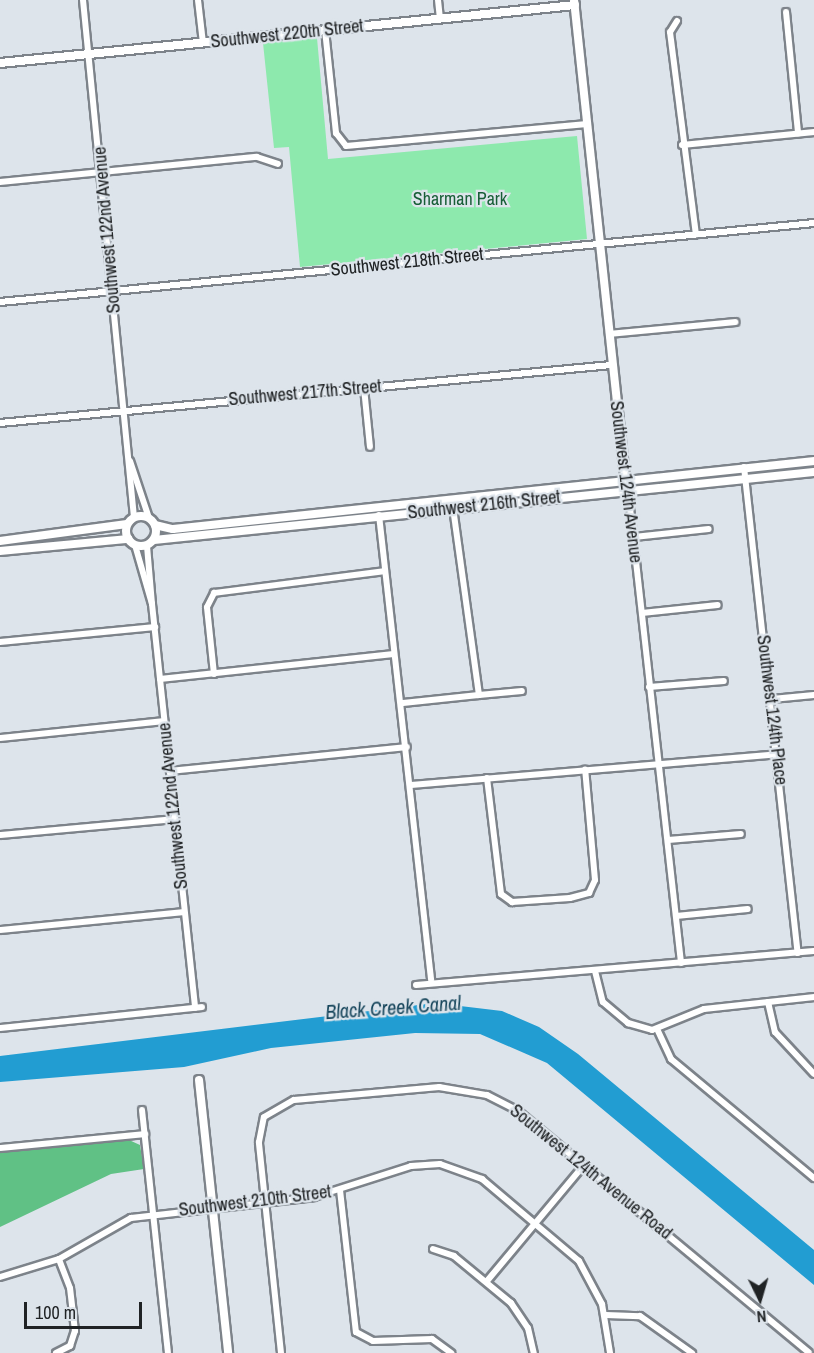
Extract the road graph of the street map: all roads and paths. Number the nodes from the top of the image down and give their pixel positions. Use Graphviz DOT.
graph roads {
  1 [pos="82,0"];
  2 [pos="198,0"];
  3 [pos="438,0"];
  4 [pos="574,3"];
  5 [pos="786,12"];
  6 [pos="440,19"];
  7 [pos="677,21"];
  8 [pos="325,30"];
  9 [pos="203,43"];
  10 [pos="89,54"];
  11 [pos="0,63"];
  12 [pos="587,124"];
  13 [pos="814,132"];
  14 [pos="798,133"];
  15 [pos="682,146"];
  16 [pos="278,164"];
  17 [pos="102,172"];
  18 [pos="0,182"];
  19 [pos="814,223"];
  20 [pos="696,234"];
  21 [pos="599,243"];
  22 [pos="112,292"];
  23 [pos="0,303"];
  24 [pos="735,322"];
  25 [pos="608,334"];
  26 [pos="611,365"];
  27 [pos="364,388"];
  28 [pos="124,411"];
  29 [pos="0,423"];
  30 [pos="370,447"];
  31 [pos="129,461"];
  32 [pos="814,461"];
  33 [pos="744,467"];
  34 [pos="814,472"];
  35 [pos="626,479"];
  36 [pos="746,479"];
  37 [pos="628,490"];
  38 [pos="481,493"];
  39 [pos="453,508"];
  40 [pos="379,515"];
  41 [pos="134,517"];
  42 [pos="149,518"];
  43 [pos="127,524"];
  44 [pos="156,525"];
  45 [pos="710,529"];
  46 [pos="634,537"];
  47 [pos="128,539"];
  48 [pos="0,541"];
  49 [pos="150,543"];
  50 [pos="135,545"];
  51 [pos="0,551"];
  52 [pos="386,571"];
  53 [pos="152,604"];
  54 [pos="718,605"];
  55 [pos="642,613"];
  56 [pos="155,627"];
  57 [pos="0,642"];
  58 [pos="394,654"];
  59 [pos="214,674"];
  60 [pos="160,680"];
  61 [pos="724,681"];
  62 [pos="649,687"];
  63 [pos="522,691"];
  64 [pos="479,695"];
  65 [pos="814,695"];
  66 [pos="772,699"];
  67 [pos="403,703"];
  68 [pos="165,721"];
  69 [pos="0,738"];
  70 [pos="407,747"];
  71 [pos="778,754"];
  72 [pos="660,764"];
  73 [pos="585,769"];
  74 [pos="170,771"];
  75 [pos="487,778"];
  76 [pos="411,785"];
  77 [pos="175,819"];
  78 [pos="741,834"];
  79 [pos="0,835"];
  80 [pos="668,840"];
  81 [pos="748,909"];
  82 [pos="184,912"];
  83 [pos="676,916"];
  84 [pos="0,930"];
  85 [pos="814,951"];
  86 [pos="798,953"];
  87 [pos="681,963"];
  88 [pos="595,971"];
  89 [pos="431,980"];
  90 [pos="416,985"];
  91 [pos="814,997"];
  92 [pos="768,1002"];
  93 [pos="0,1028"];
  94 [pos="658,1030"];
  95 [pos="814,1074"];
  96 [pos="199,1080"];
  97 [pos="142,1110"];
  98 [pos="145,1134"];
  99 [pos="0,1148"];
  100 [pos="584,1165"];
  101 [pos="814,1178"];
  102 [pos="340,1190"];
  103 [pos="265,1203"];
  104 [pos="213,1209"];
  105 [pos="154,1214"];
  106 [pos="537,1224"];
  107 [pos="434,1249"];
  108 [pos="59,1258"];
  109 [pos="0,1277"];
  110 [pos="487,1281"];
  111 [pos="606,1315"];
  112 [pos="56,1353"];
  113 [pos="168,1353"];
  114 [pos="228,1353"];
  115 [pos="281,1353"];
  116 [pos="451,1353"];
  117 [pos="534,1353"];
  118 [pos="610,1353"];
  119 [pos="692,1353"];
  120 [pos="808,1353"];
  1 -- 10 [label="street, Southwest 122nd Avenue"];
  2 -- 9 [label="street"];
  3 -- 6 [label="street"];
  4 -- 6 [label="street, Southwest 220th Street"];
  4 -- 12 [label="street, Southwest 124th Avenue"];
  5 -- 14 [label="street"];
  6 -- 8 [label="street, Southwest 220th Street"];
  7 -- 15 [label="street"];
  8 -- 9 [label="street, Southwest 220th Street"];
  8 -- 12 [label="street"];
  9 -- 10 [label="street, Southwest 220th Street"];
  10 -- 11 [label="street, Southwest 220th Street"];
  10 -- 17 [label="street, Southwest 122nd Avenue"];
  12 -- 21 [label="street, Southwest 124th Avenue"];
  13 -- 14 [label="street"];
  14 -- 15 [label="street"];
  15 -- 20 [label="street"];
  16 -- 17 [label="street"];
  17 -- 18 [label="street"];
  17 -- 22 [label="street, Southwest 122nd Avenue"];
  19 -- 20 [label="street, Southwest 218th Street"];
  20 -- 21 [label="street, Southwest 218th Street"];
  21 -- 22 [label="street, Southwest 218th Street"];
  21 -- 25 [label="street, Southwest 124th Avenue"];
  22 -- 23 [label="street, Southwest 218th Street"];
  22 -- 28 [label="street, Southwest 122nd Avenue"];
  24 -- 25 [label="street"];
  25 -- 26 [label="street, Southwest 124th Avenue"];
  26 -- 27 [label="street, Southwest 217th Street"];
  26 -- 35 [label="street, Southwest 124th Avenue"];
  27 -- 28 [label="street, Southwest 217th Street"];
  27 -- 30 [label="street"];
  28 -- 29 [label="street, Southwest 217th Street"];
  28 -- 31 [label="street, Southwest 122nd Avenue"];
  31 -- 41 [label="street, Southwest 122nd Avenue"];
  31 -- 42 [label="street, Southwest 122nd Avenue"];
  32 -- 33 [label="street, Southwest 216th Street"];
  33 -- 35 [label="street, Southwest 216th Street"];
  33 -- 36 [label="street, Southwest 124th Place"];
  34 -- 36 [label="street, Southwest 216th Street"];
  35 -- 37 [label="street, Southwest 124th Avenue"];
  35 -- 38 [label="street, Southwest 216th Street"];
  36 -- 37 [label="street, Southwest 216th Street"];
  36 -- 66 [label="street, Southwest 124th Place"];
  37 -- 39 [label="street, Southwest 216th Street"];
  37 -- 46 [label="street, Southwest 124th Avenue"];
  38 -- 40 [label="street"];
  38 -- 44 [label="street, Southwest 216th Street"];
  39 -- 40 [label="street, Southwest 216th Street"];
  39 -- 64 [label="street"];
  40 -- 49 [label="street, Southwest 216th Street"];
  40 -- 52 [label="street"];
  41 -- 42 [label="street"];
  41 -- 43 [label="street"];
  42 -- 44 [label="street"];
  43 -- 47 [label="street"];
  43 -- 48 [label="street"];
  44 -- 49 [label="street"];
  45 -- 46 [label="street"];
  46 -- 55 [label="street, Southwest 124th Avenue"];
  47 -- 50 [label="street"];
  47 -- 51 [label="street"];
  49 -- 50 [label="street"];
  49 -- 53 [label="street, Southwest 122nd Avenue"];
  50 -- 53 [label="street, Southwest 122nd Avenue"];
  52 -- 58 [label="street"];
  52 -- 59 [label="street"];
  53 -- 56 [label="street, Southwest 122nd Avenue"];
  54 -- 55 [label="street"];
  55 -- 62 [label="street, Southwest 124th Avenue"];
  56 -- 57 [label="street"];
  56 -- 60 [label="street, Southwest 122nd Avenue"];
  58 -- 59 [label="street"];
  58 -- 67 [label="street"];
  59 -- 60 [label="street"];
  60 -- 68 [label="street, Southwest 122nd Avenue"];
  61 -- 62 [label="street"];
  62 -- 72 [label="street, Southwest 124th Avenue"];
  63 -- 64 [label="street"];
  64 -- 67 [label="street"];
  65 -- 66 [label="street"];
  66 -- 71 [label="street, Southwest 124th Place"];
  67 -- 70 [label="street"];
  68 -- 69 [label="street"];
  68 -- 74 [label="street, Southwest 122nd Avenue"];
  70 -- 74 [label="street"];
  70 -- 76 [label="street"];
  71 -- 72 [label="street"];
  71 -- 86 [label="street, Southwest 124th Place"];
  72 -- 73 [label="street"];
  72 -- 80 [label="street, Southwest 124th Avenue"];
  73 -- 75 [label="street"];
  73 -- 75 [label="street"];
  74 -- 77 [label="street, Southwest 122nd Avenue"];
  75 -- 76 [label="street"];
  76 -- 89 [label="street"];
  77 -- 79 [label="street"];
  77 -- 82 [label="street, Southwest 122nd Avenue"];
  78 -- 80 [label="street"];
  80 -- 83 [label="street, Southwest 124th Avenue"];
  81 -- 83 [label="street"];
  82 -- 84 [label="street"];
  82 -- 93 [label="street, Southwest 122nd Avenue"];
  83 -- 87 [label="street, Southwest 124th Avenue"];
  85 -- 86 [label="street"];
  86 -- 87 [label="street"];
  87 -- 88 [label="street"];
  88 -- 89 [label="street"];
  88 -- 94 [label="street"];
  89 -- 90 [label="street"];
  91 -- 92 [label="street"];
  92 -- 94 [label="street"];
  92 -- 95 [label="street"];
  94 -- 101 [label="street"];
  96 -- 104 [label="street"];
  97 -- 98 [label="street"];
  98 -- 99 [label="street"];
  98 -- 105 [label="street"];
  100 -- 103 [label="street, Southwest 124th Avenue Road"];
  100 -- 106 [label="street"];
  100 -- 120 [label="street, Southwest 124th Avenue Road"];
  102 -- 103 [label="street, Southwest 210th Street"];
  102 -- 106 [label="street, Southwest 210th Street"];
  102 -- 116 [label="street"];
  103 -- 104 [label="street, Southwest 210th Street"];
  103 -- 115 [label="street"];
  104 -- 105 [label="street, Southwest 210th Street"];
  104 -- 114 [label="street"];
  105 -- 108 [label="street, Southwest 210th Street"];
  105 -- 113 [label="street"];
  106 -- 110 [label="street"];
  106 -- 111 [label="street, Southwest 210th Street"];
  107 -- 110 [label="street"];
  108 -- 109 [label="street, Southwest 210th Street"];
  108 -- 112 [label="street"];
  110 -- 117 [label="street"];
  111 -- 118 [label="street, Southwest 210th Street"];
  111 -- 119 [label="street"];
}
